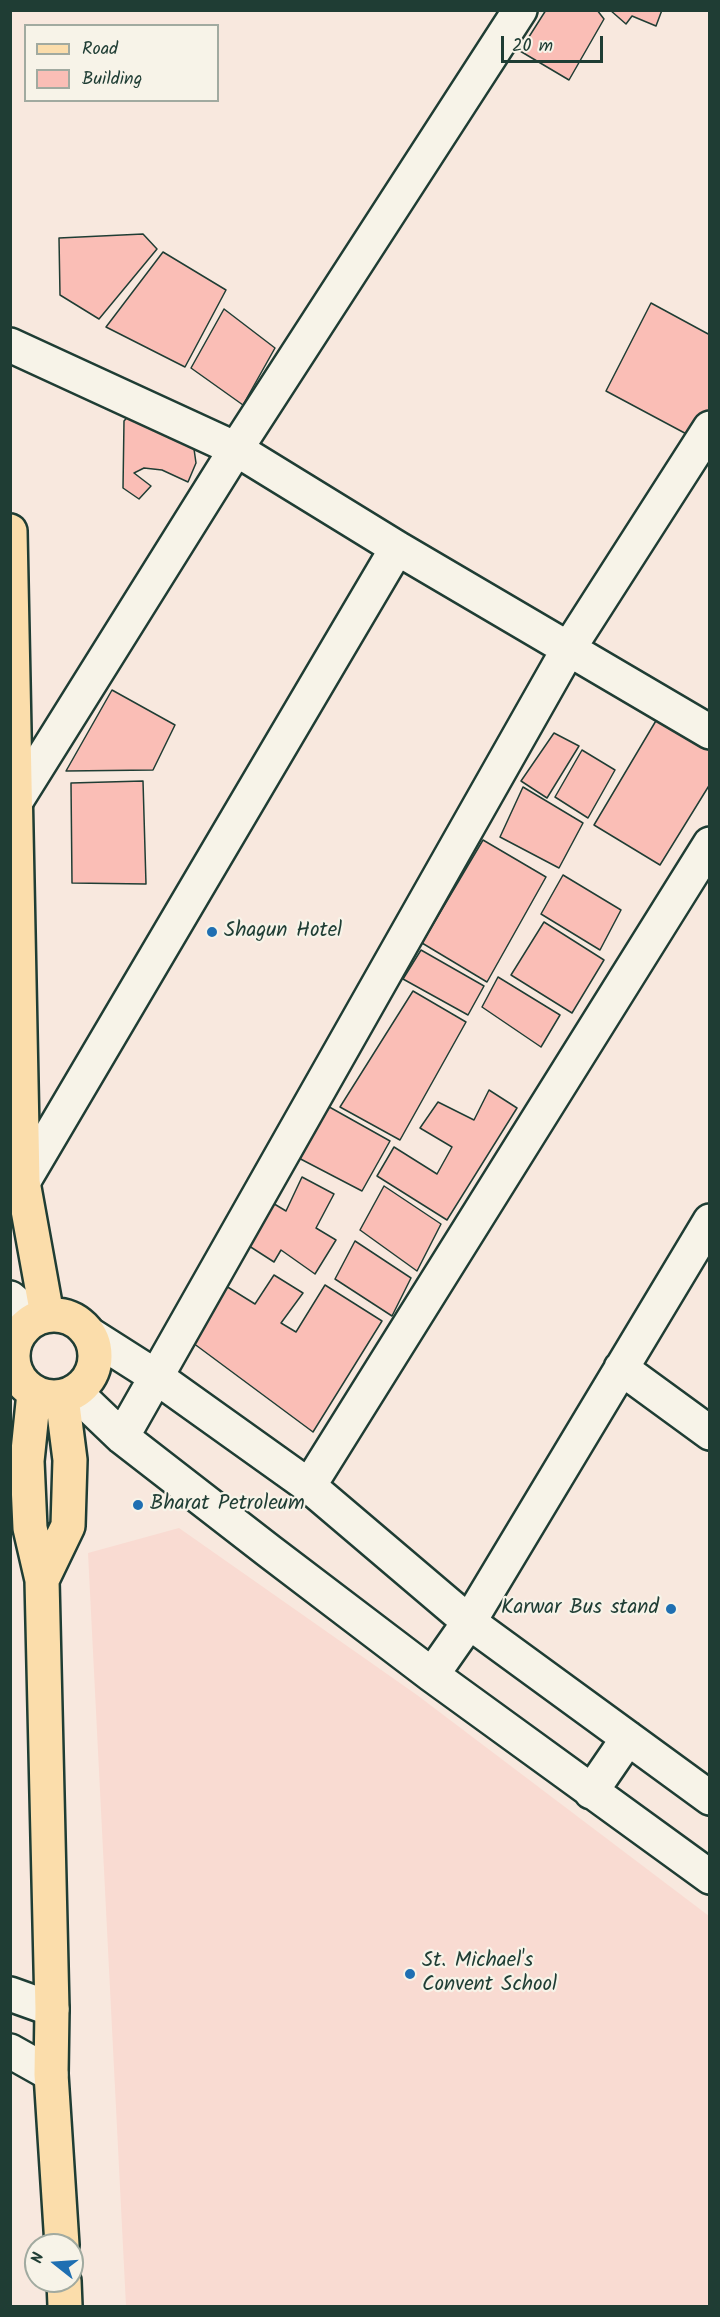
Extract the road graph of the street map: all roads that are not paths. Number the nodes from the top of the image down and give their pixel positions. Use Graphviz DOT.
graph roads {
  1 [pos="520,10"];
  2 [pos="10,345"];
  3 [pos="710,428"];
  4 [pos="236,449"];
  5 [pos="10,531"];
  6 [pos="397,548"];
  7 [pos="569,648"];
  8 [pos="710,732"];
  9 [pos="16,801"];
  10 [pos="710,844"];
  11 [pos="14,935"];
  12 [pos="23,1182"];
  13 [pos="710,1221"];
  14 [pos="10,1298"];
  15 [pos="41,1317"];
  16 [pos="89,1334"];
  17 [pos="12,1348"];
  18 [pos="621,1368"];
  19 [pos="155,1377"];
  20 [pos="57,1394"];
  21 [pos="710,1433"];
  22 [pos="122,1437"];
  23 [pos="309,1486"];
  24 [pos="42,1580"];
  25 [pos="469,1622"];
  26 [pos="432,1675"];
  27 [pos="628,1738"];
  28 [pos="591,1792"];
  29 [pos="710,1798"];
  30 [pos="710,1877"];
  31 [pos="10,1994"];
  32 [pos="52,2009"];
  33 [pos="10,2051"];
  34 [pos="51,2074"];
  35 [pos="61,2233"];
  1 -- 4 [label="street"];
  2 -- 4 [label="street"];
  3 -- 7 [label="street"];
  4 -- 6 [label="street"];
  4 -- 9 [label="street"];
  5 -- 9 [label="main road"];
  6 -- 7 [label="street"];
  6 -- 12 [label="street"];
  7 -- 8 [label="street"];
  7 -- 19 [label="street"];
  9 -- 11 [label="main road"];
  10 -- 23 [label="street"];
  11 -- 12 [label="main road"];
  12 -- 15 [label="main road"];
  13 -- 18 [label="street"];
  14 -- 15 [label="street"];
  15 -- 16 [label="main road"];
  15 -- 17 [label="main road"];
  16 -- 19 [label="street"];
  16 -- 20 [label="main road"];
  17 -- 20 [label="main road"];
  18 -- 21 [label="street"];
  18 -- 25 [label="street"];
  19 -- 22 [label="street"];
  19 -- 23 [label="street"];
  20 -- 22 [label="street"];
  20 -- 24 [label="main road"];
  20 -- 24 [label="main road"];
  22 -- 26 [label="street"];
  23 -- 25 [label="street"];
  24 -- 32 [label="main road"];
  25 -- 26 [label="street"];
  25 -- 27 [label="street"];
  26 -- 28 [label="street"];
  27 -- 28 [label="street"];
  27 -- 29 [label="street"];
  28 -- 30 [label="street"];
  31 -- 32 [label="street"];
  32 -- 34 [label="main road"];
  33 -- 34 [label="street"];
  34 -- 35 [label="main road"];
}
